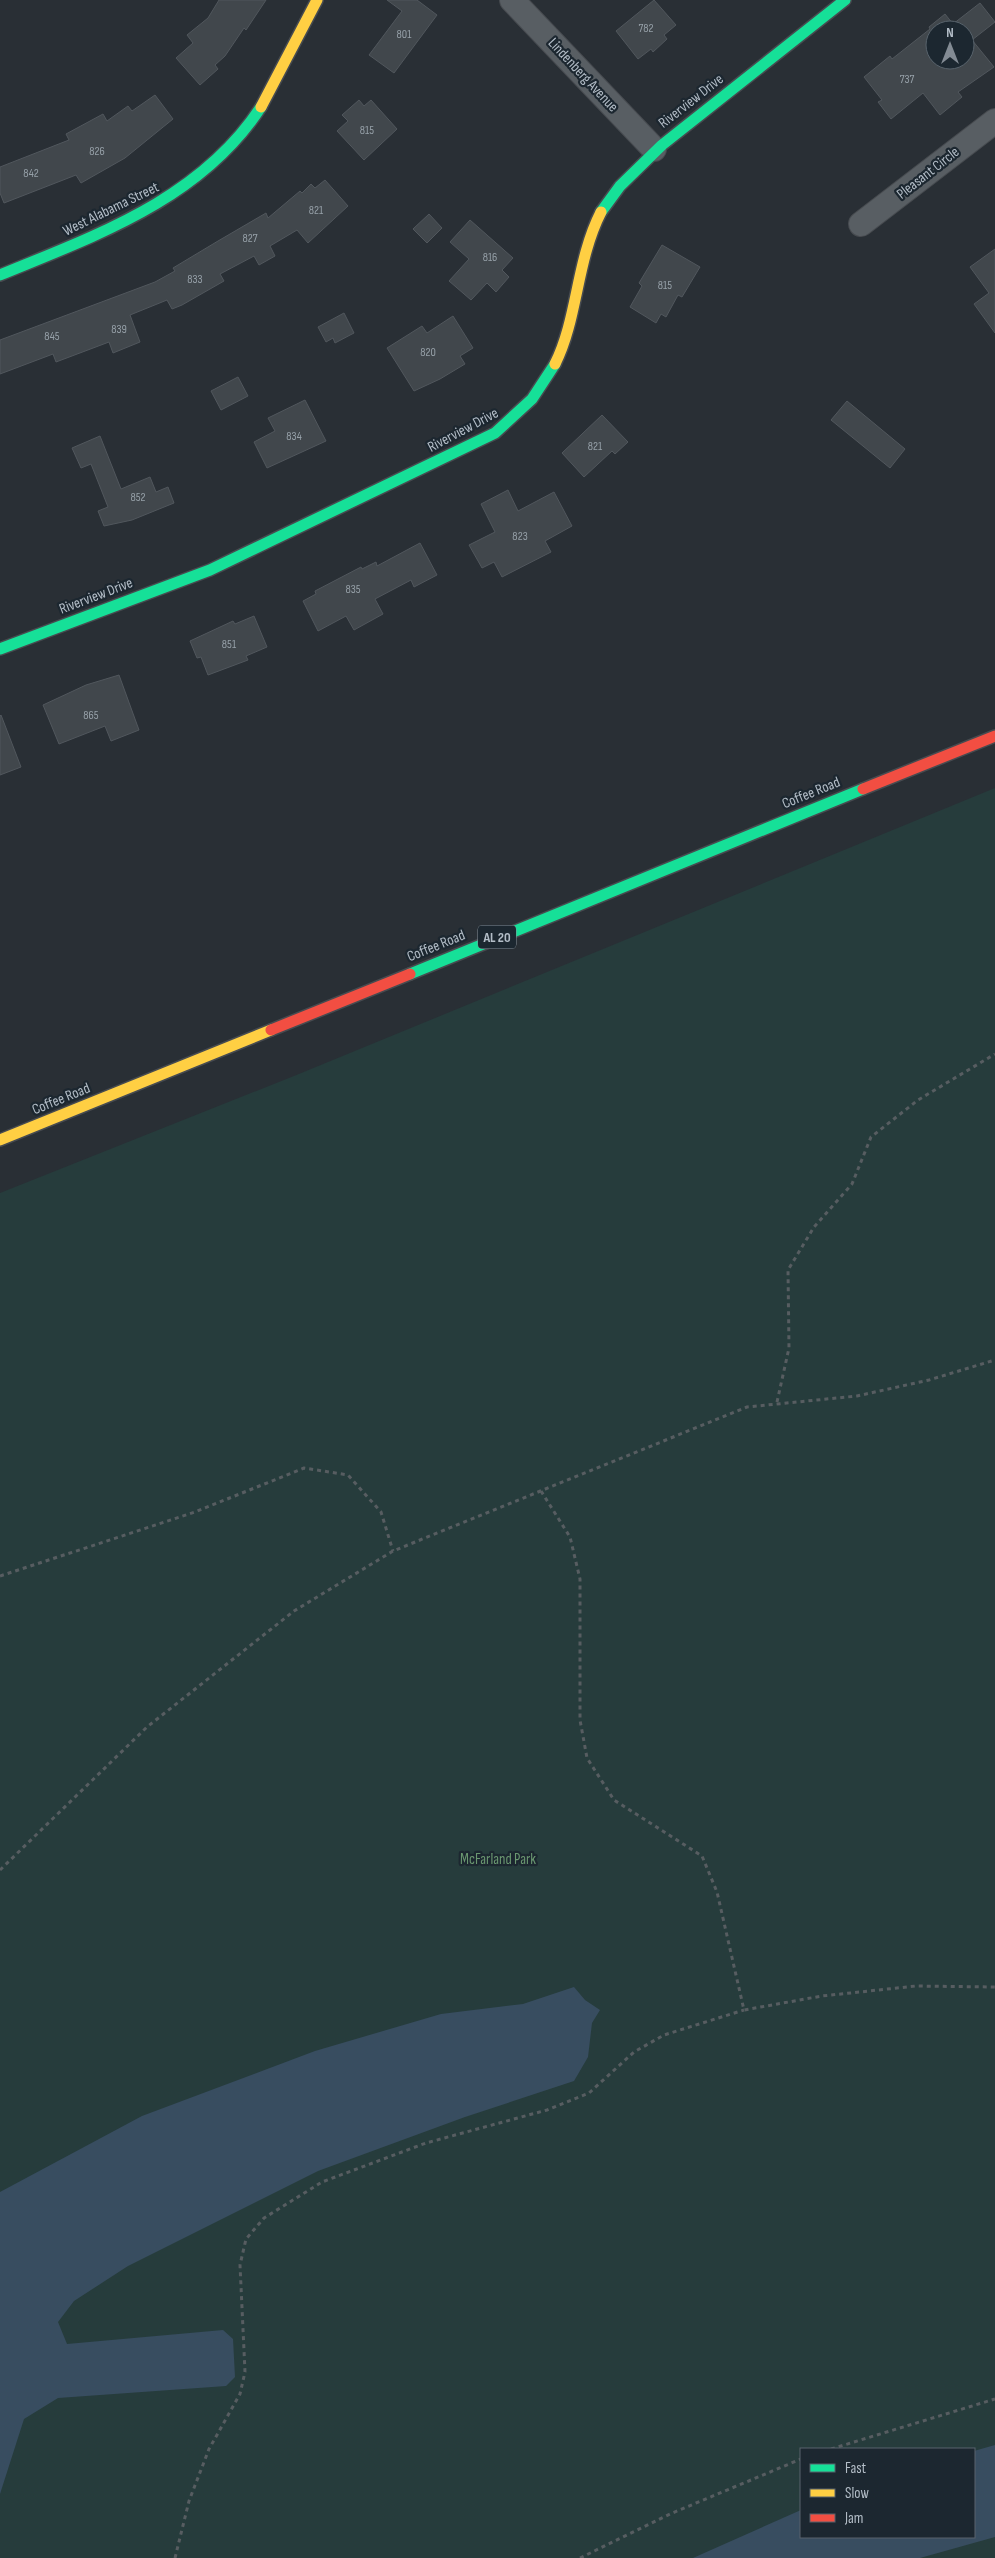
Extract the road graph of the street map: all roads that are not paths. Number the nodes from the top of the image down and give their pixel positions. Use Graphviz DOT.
graph roads {
  1 [pos="316,0"];
  2 [pos="512,0"];
  3 [pos="845,0"];
  4 [pos="995,121"];
  5 [pos="654,149"];
  6 [pos="861,224"];
  7 [pos="0,275"];
  8 [pos="0,649"];
  9 [pos="995,736"];
  10 [pos="0,1140"];
  1 -- 7 [label="street, West Alabama Street"];
  2 -- 5 [label="street, Lindenberg Avenue"];
  3 -- 5 [label="street, Riverview Drive"];
  4 -- 6 [label="street, Pleasant Circle"];
  5 -- 8 [label="street, Riverview Drive"];
  9 -- 10 [label="street, Coffee Road / AL 20"];
}
